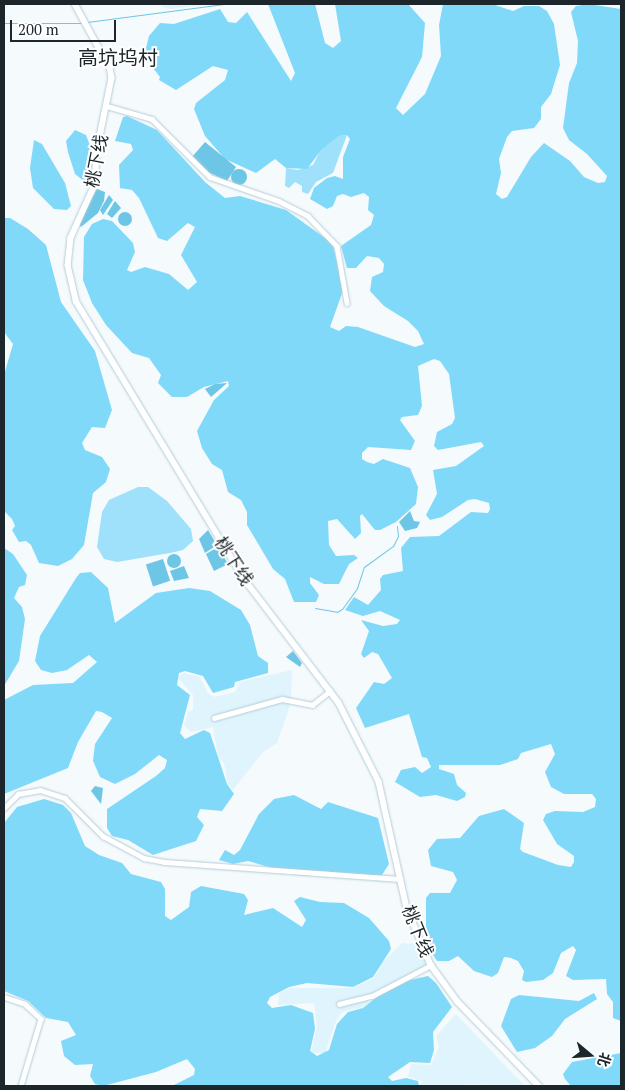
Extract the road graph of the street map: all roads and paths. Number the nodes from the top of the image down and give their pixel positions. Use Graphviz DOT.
graph roads {
  1 [pos="75,4"];
  2 [pos="107,106"];
  3 [pos="347,302"];
  4 [pos="330,691"];
  5 [pos="214,718"];
  6 [pos="4,808"];
  7 [pos="400,879"];
  8 [pos="431,965"];
  9 [pos="4,996"];
  10 [pos="339,1004"];
  11 [pos="21,1086"];
  12 [pos="539,1086"];
  1 -- 2 [label="main road, 桃下线"];
  2 -- 3 [label="street"];
  2 -- 4 [label="main road, 桃下线"];
  4 -- 5 [label="street"];
  4 -- 7 [label="main road, 桃下线"];
  6 -- 7 [label="street"];
  7 -- 8 [label="main road, 桃下线"];
  8 -- 10 [label="street"];
  8 -- 12 [label="main road, 桃下线"];
  9 -- 11 [label="street"];
}
